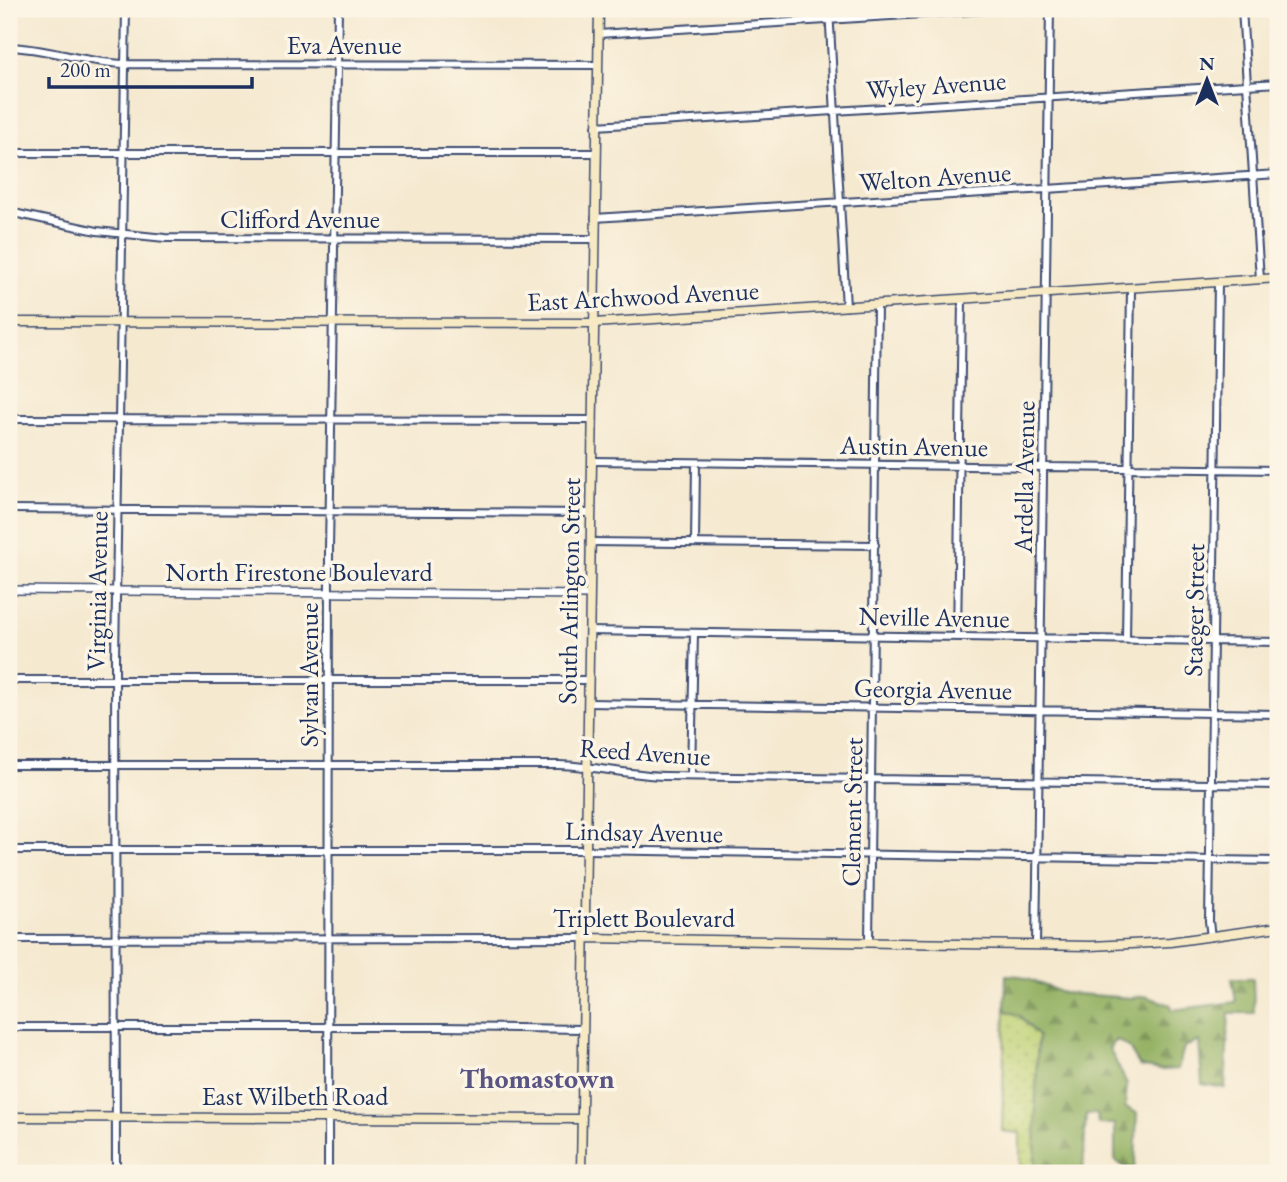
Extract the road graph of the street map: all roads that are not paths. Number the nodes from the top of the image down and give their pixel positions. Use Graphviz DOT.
graph roads {
  1 [pos="126,9"];
  2 [pos="338,9"];
  3 [pos="599,9"];
  4 [pos="829,9"];
  5 [pos="1003,9"];
  6 [pos="1050,9"];
  7 [pos="1242,9"];
  8 [pos="830,20"];
  9 [pos="598,34"];
  10 [pos="9,47"];
  11 [pos="125,64"];
  12 [pos="337,64"];
  13 [pos="598,65"];
  14 [pos="1278,83"];
  15 [pos="1247,85"];
  16 [pos="1049,98"];
  17 [pos="834,111"];
  18 [pos="596,126"];
  19 [pos="124,152"];
  20 [pos="9,153"];
  21 [pos="336,153"];
  22 [pos="596,153"];
  23 [pos="1278,174"];
  24 [pos="1253,176"];
  25 [pos="1048,189"];
  26 [pos="839,202"];
  27 [pos="9,212"];
  28 [pos="595,218"];
  29 [pos="122,235"];
  30 [pos="334,238"];
  31 [pos="594,239"];
  32 [pos="1278,278"];
  33 [pos="1260,279"];
  34 [pos="1218,283"];
  35 [pos="1131,288"];
  36 [pos="1046,294"];
  37 [pos="962,300"];
  38 [pos="877,305"];
  39 [pos="846,307"];
  40 [pos="9,322"];
  41 [pos="121,322"];
  42 [pos="333,323"];
  43 [pos="594,323"];
  44 [pos="9,419"];
  45 [pos="119,419"];
  46 [pos="331,420"];
  47 [pos="592,420"];
  48 [pos="592,461"];
  49 [pos="696,463"];
  50 [pos="876,465"];
  51 [pos="960,466"];
  52 [pos="1044,468"];
  53 [pos="1128,469"];
  54 [pos="1216,469"];
  55 [pos="1278,470"];
  56 [pos="9,509"];
  57 [pos="117,509"];
  58 [pos="330,512"];
  59 [pos="591,513"];
  60 [pos="590,542"];
  61 [pos="695,543"];
  62 [pos="875,545"];
  63 [pos="9,590"];
  64 [pos="116,591"];
  65 [pos="329,593"];
  66 [pos="589,595"];
  67 [pos="589,631"];
  68 [pos="694,633"];
  69 [pos="874,636"];
  70 [pos="957,637"];
  71 [pos="1041,638"];
  72 [pos="1126,639"];
  73 [pos="1213,641"];
  74 [pos="1278,642"];
  75 [pos="9,680"];
  76 [pos="115,680"];
  77 [pos="328,680"];
  78 [pos="588,680"];
  79 [pos="588,703"];
  80 [pos="692,705"];
  81 [pos="872,708"];
  82 [pos="1041,710"];
  83 [pos="1212,713"];
  84 [pos="1278,714"];
  85 [pos="9,765"];
  86 [pos="116,765"];
  87 [pos="328,765"];
  88 [pos="588,766"];
  89 [pos="691,775"];
  90 [pos="871,779"];
  91 [pos="1039,781"];
  92 [pos="1211,783"];
  93 [pos="1278,785"];
  94 [pos="9,850"];
  95 [pos="116,850"];
  96 [pos="328,850"];
  97 [pos="586,850"];
  98 [pos="870,855"];
  99 [pos="1038,857"];
  100 [pos="1210,859"];
  101 [pos="1278,861"];
  102 [pos="1278,927"];
  103 [pos="1211,937"];
  104 [pos="116,938"];
  105 [pos="328,938"];
  106 [pos="586,938"];
  107 [pos="9,939"];
  108 [pos="869,942"];
  109 [pos="1036,945"];
  110 [pos="9,1027"];
  111 [pos="116,1027"];
  112 [pos="328,1027"];
  113 [pos="582,1029"];
  114 [pos="9,1117"];
  115 [pos="116,1117"];
  116 [pos="328,1117"];
  117 [pos="582,1119"];
  118 [pos="116,1173"];
  119 [pos="328,1173"];
  120 [pos="581,1173"];
  1 -- 11 [label="street, Virginia Avenue"];
  2 -- 12 [label="street, Sylvan Avenue"];
  3 -- 9 [label="main road, South Arlington Street"];
  4 -- 8 [label="street"];
  5 -- 8 [label="street"];
  6 -- 16 [label="street, Ardella Avenue"];
  7 -- 15 [label="street"];
  8 -- 9 [label="street"];
  8 -- 17 [label="street"];
  9 -- 13 [label="main road, South Arlington Street"];
  10 -- 11 [label="street, Eva Avenue"];
  11 -- 12 [label="street, Eva Avenue"];
  11 -- 19 [label="street, Virginia Avenue"];
  12 -- 13 [label="street, Eva Avenue"];
  12 -- 21 [label="street, Sylvan Avenue"];
  13 -- 18 [label="main road, South Arlington Street"];
  14 -- 15 [label="street, Wyley Avenue"];
  15 -- 16 [label="street, Wyley Avenue"];
  15 -- 24 [label="street"];
  16 -- 17 [label="street, Wyley Avenue"];
  16 -- 25 [label="street, Ardella Avenue"];
  17 -- 18 [label="street, Wyley Avenue"];
  17 -- 26 [label="street"];
  18 -- 22 [label="main road, South Arlington Street"];
  19 -- 20 [label="street"];
  19 -- 21 [label="street"];
  19 -- 29 [label="street, Virginia Avenue"];
  21 -- 22 [label="street"];
  21 -- 30 [label="street, Sylvan Avenue"];
  22 -- 28 [label="main road, South Arlington Street"];
  23 -- 24 [label="street, Welton Avenue"];
  24 -- 25 [label="street, Welton Avenue"];
  24 -- 33 [label="street"];
  25 -- 26 [label="street, Welton Avenue"];
  25 -- 36 [label="street, Ardella Avenue"];
  26 -- 28 [label="street, Welton Avenue"];
  26 -- 39 [label="street"];
  27 -- 29 [label="street, Clifford Avenue"];
  28 -- 31 [label="main road, South Arlington Street"];
  29 -- 30 [label="street, Clifford Avenue"];
  29 -- 41 [label="street, Virginia Avenue"];
  30 -- 31 [label="street, Clifford Avenue"];
  30 -- 42 [label="street, Sylvan Avenue"];
  31 -- 43 [label="main road, South Arlington Street"];
  32 -- 33 [label="main road, East Archwood Avenue"];
  33 -- 34 [label="main road, East Archwood Avenue"];
  34 -- 35 [label="main road, East Archwood Avenue"];
  34 -- 54 [label="street, Staeger Street"];
  35 -- 36 [label="main road, East Archwood Avenue"];
  35 -- 53 [label="street"];
  36 -- 37 [label="main road, East Archwood Avenue"];
  36 -- 52 [label="street, Ardella Avenue"];
  37 -- 38 [label="main road, East Archwood Avenue"];
  37 -- 51 [label="street"];
  38 -- 39 [label="main road, East Archwood Avenue"];
  38 -- 50 [label="street, Clement Street"];
  39 -- 43 [label="main road, East Archwood Avenue"];
  40 -- 41 [label="main road, East Archwood Avenue"];
  41 -- 42 [label="main road, East Archwood Avenue"];
  41 -- 45 [label="street, Virginia Avenue"];
  42 -- 43 [label="main road, East Archwood Avenue"];
  42 -- 46 [label="street, Sylvan Avenue"];
  43 -- 47 [label="main road, South Arlington Street"];
  44 -- 45 [label="street"];
  45 -- 46 [label="street"];
  45 -- 57 [label="street, Virginia Avenue"];
  46 -- 47 [label="street"];
  46 -- 58 [label="street, Sylvan Avenue"];
  47 -- 48 [label="main road, South Arlington Street"];
  48 -- 49 [label="street, Austin Avenue"];
  48 -- 59 [label="main road, South Arlington Street"];
  49 -- 50 [label="street, Austin Avenue"];
  49 -- 61 [label="street"];
  50 -- 51 [label="street, Austin Avenue"];
  50 -- 62 [label="street, Clement Street"];
  51 -- 52 [label="street, Austin Avenue"];
  51 -- 70 [label="street"];
  52 -- 53 [label="street, Austin Avenue"];
  52 -- 71 [label="street, Ardella Avenue"];
  53 -- 54 [label="street, Austin Avenue"];
  53 -- 72 [label="street"];
  54 -- 55 [label="street, Austin Avenue"];
  54 -- 73 [label="street, Staeger Street"];
  56 -- 57 [label="street"];
  57 -- 58 [label="street"];
  57 -- 64 [label="street, Virginia Avenue"];
  58 -- 59 [label="street"];
  58 -- 65 [label="street, Sylvan Avenue"];
  59 -- 60 [label="main road, South Arlington Street"];
  60 -- 61 [label="street"];
  60 -- 66 [label="main road, South Arlington Street"];
  61 -- 62 [label="street"];
  62 -- 69 [label="street, Clement Street"];
  63 -- 64 [label="street, North Firestone Boulevard"];
  64 -- 65 [label="street, North Firestone Boulevard"];
  64 -- 76 [label="street, Virginia Avenue"];
  65 -- 66 [label="street, North Firestone Boulevard"];
  65 -- 77 [label="street, Sylvan Avenue"];
  66 -- 67 [label="main road, South Arlington Street"];
  67 -- 68 [label="street, Neville Avenue"];
  67 -- 78 [label="main road, South Arlington Street"];
  68 -- 69 [label="street, Neville Avenue"];
  68 -- 80 [label="street"];
  69 -- 70 [label="street, Neville Avenue"];
  69 -- 81 [label="street, Clement Street"];
  70 -- 71 [label="street, Neville Avenue"];
  71 -- 72 [label="street, Neville Avenue"];
  71 -- 82 [label="street, Ardella Avenue"];
  72 -- 73 [label="street, Neville Avenue"];
  73 -- 74 [label="street, Neville Avenue"];
  73 -- 83 [label="street, Staeger Street"];
  75 -- 76 [label="street"];
  76 -- 77 [label="street"];
  76 -- 86 [label="street, Virginia Avenue"];
  77 -- 78 [label="street"];
  77 -- 87 [label="street, Sylvan Avenue"];
  78 -- 79 [label="main road, South Arlington Street"];
  79 -- 80 [label="street, Georgia Avenue"];
  79 -- 88 [label="main road, South Arlington Street"];
  80 -- 81 [label="street, Georgia Avenue"];
  80 -- 89 [label="street"];
  81 -- 82 [label="street, Georgia Avenue"];
  81 -- 90 [label="street, Clement Street"];
  82 -- 83 [label="street, Georgia Avenue"];
  82 -- 91 [label="street, Ardella Avenue"];
  83 -- 84 [label="street, Georgia Avenue"];
  83 -- 92 [label="street, Staeger Street"];
  85 -- 86 [label="street, Reed Avenue"];
  86 -- 87 [label="street, Reed Avenue"];
  86 -- 95 [label="street, Virginia Avenue"];
  87 -- 88 [label="street, Reed Avenue"];
  87 -- 96 [label="street, Sylvan Avenue"];
  88 -- 89 [label="street, Reed Avenue"];
  88 -- 97 [label="main road, South Arlington Street"];
  89 -- 90 [label="street, Reed Avenue"];
  90 -- 91 [label="street, Reed Avenue"];
  90 -- 98 [label="street, Clement Street"];
  91 -- 92 [label="street, Reed Avenue"];
  91 -- 99 [label="street, Ardella Avenue"];
  92 -- 93 [label="street, Reed Avenue"];
  92 -- 100 [label="street, Staeger Street"];
  94 -- 95 [label="street, Lindsay Avenue"];
  95 -- 96 [label="street, Lindsay Avenue"];
  95 -- 104 [label="street, Virginia Avenue"];
  96 -- 97 [label="street, Lindsay Avenue"];
  96 -- 105 [label="street, Sylvan Avenue"];
  97 -- 98 [label="street, Lindsay Avenue"];
  97 -- 106 [label="main road, South Arlington Street"];
  98 -- 99 [label="street, Lindsay Avenue"];
  98 -- 108 [label="street, Clement Street"];
  99 -- 100 [label="street, Lindsay Avenue"];
  99 -- 109 [label="street, Ardella Avenue"];
  100 -- 101 [label="street, Lindsay Avenue"];
  100 -- 103 [label="street, Staeger Street"];
  102 -- 103 [label="main road, Triplett Boulevard"];
  103 -- 109 [label="main road, Triplett Boulevard"];
  104 -- 105 [label="street, Triplett Boulevard"];
  104 -- 107 [label="street, Triplett Boulevard"];
  104 -- 111 [label="street, Virginia Avenue"];
  105 -- 106 [label="street, Triplett Boulevard"];
  105 -- 112 [label="street, Sylvan Avenue"];
  106 -- 108 [label="main road, Triplett Boulevard"];
  106 -- 113 [label="main road, South Arlington Street"];
  108 -- 109 [label="main road, Triplett Boulevard"];
  110 -- 111 [label="street"];
  111 -- 112 [label="street"];
  111 -- 115 [label="street, Virginia Avenue"];
  112 -- 113 [label="street"];
  112 -- 116 [label="street, Sylvan Avenue"];
  113 -- 117 [label="main road, South Arlington Street"];
  114 -- 115 [label="main road, East Wilbeth Road"];
  115 -- 116 [label="main road, East Wilbeth Road"];
  115 -- 118 [label="street, Virginia Avenue"];
  116 -- 117 [label="main road, East Wilbeth Road"];
  116 -- 119 [label="street, Sylvan Avenue"];
  117 -- 120 [label="main road, South Arlington Street"];
}
